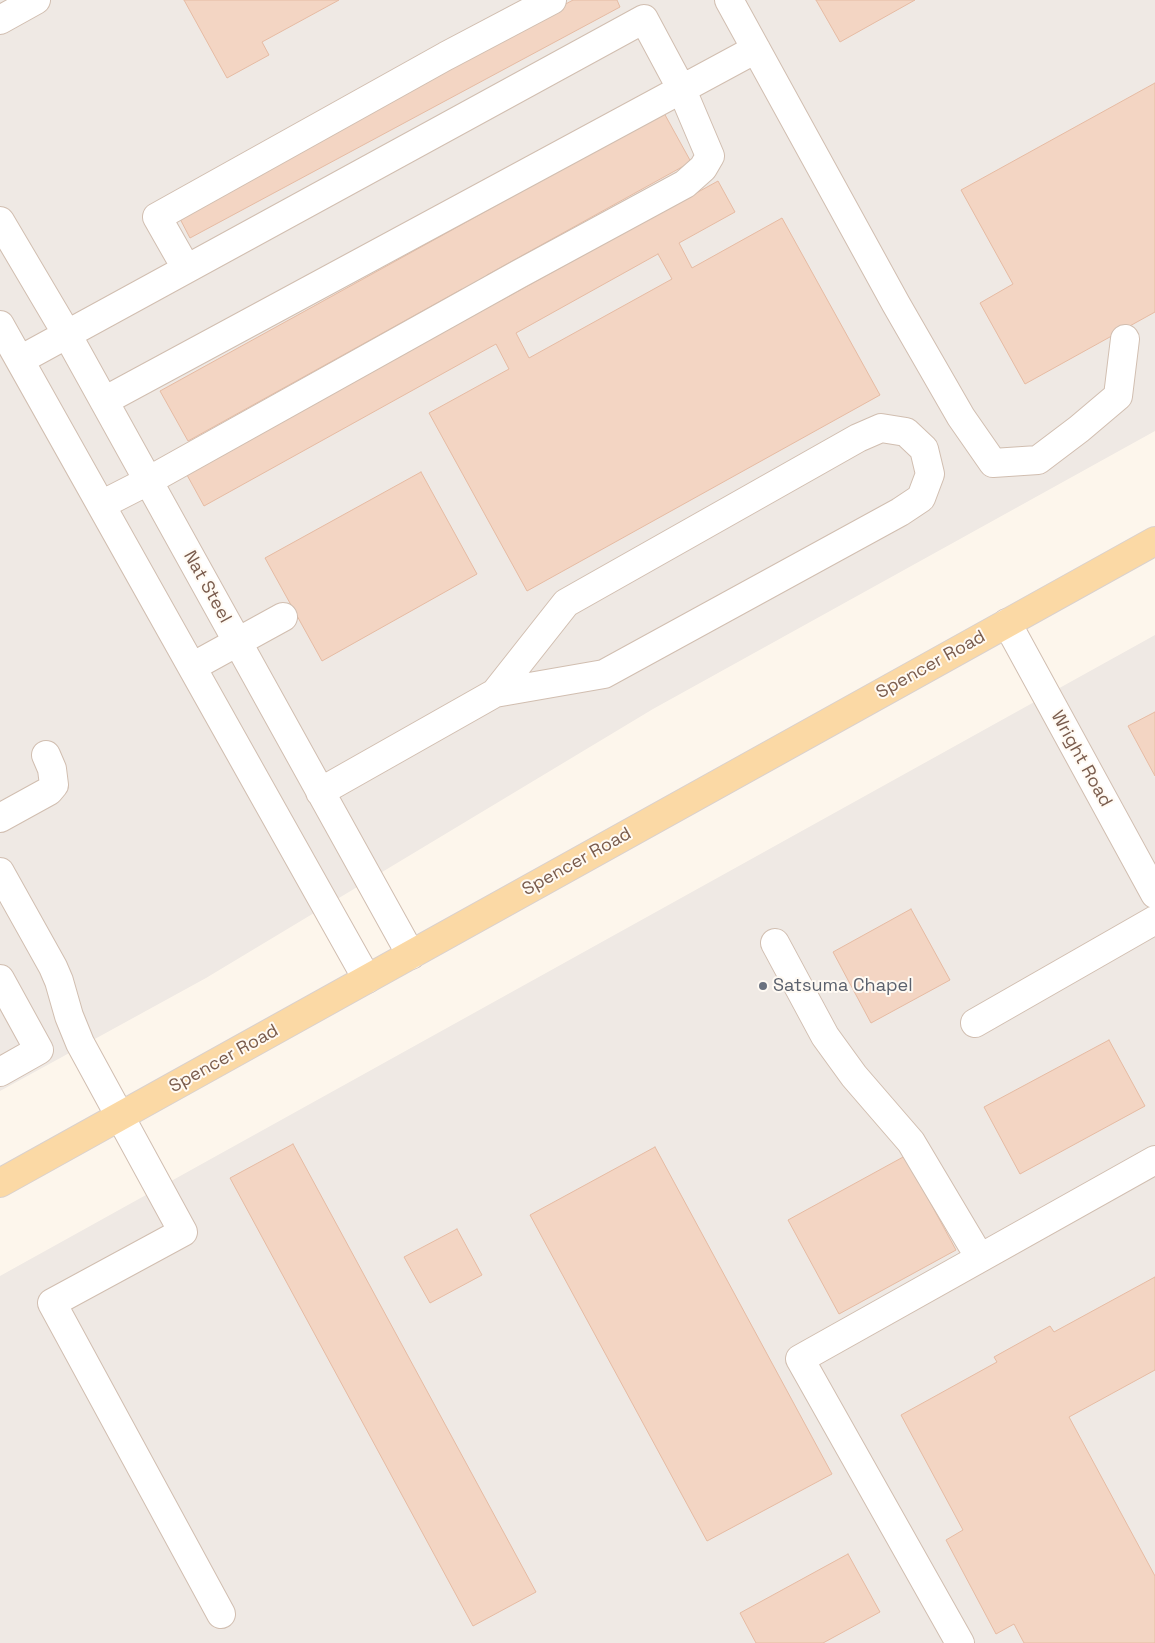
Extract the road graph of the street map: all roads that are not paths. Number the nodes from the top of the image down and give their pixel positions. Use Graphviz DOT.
graph roads {
  1 [pos="36,0"];
  2 [pos="552,0"];
  3 [pos="729,0"];
  4 [pos="638,9"];
  5 [pos="0,20"];
  6 [pos="756,50"];
  7 [pos="682,90"];
  8 [pos="0,221"];
  9 [pos="186,268"];
  10 [pos="0,325"];
  11 [pos="68,336"];
  12 [pos="1125,339"];
  13 [pos="20,360"];
  14 [pos="104,401"];
  15 [pos="148,481"];
  16 [pos="101,504"];
  17 [pos="1155,541"];
  18 [pos="283,617"];
  19 [pos="1007,623"];
  20 [pos="238,642"];
  21 [pos="192,667"];
  22 [pos="495,693"];
  23 [pos="46,756"];
  24 [pos="320,792"];
  25 [pos="0,818"];
  26 [pos="0,872"];
  27 [pos="1155,894"];
  28 [pos="1155,920"];
  29 [pos="775,943"];
  30 [pos="411,955"];
  31 [pos="0,979"];
  32 [pos="367,979"];
  33 [pos="975,1023"];
  34 [pos="0,1072"];
  35 [pos="121,1116"];
  36 [pos="1155,1160"];
  37 [pos="0,1183"];
  38 [pos="980,1258"];
  39 [pos="221,1614"];
  40 [pos="960,1643"];
  1 -- 5 [label="street"];
  2 -- 9 [label="street"];
  3 -- 6 [label="street"];
  4 -- 7 [label="street"];
  4 -- 9 [label="street"];
  6 -- 7 [label="street"];
  6 -- 12 [label="street"];
  7 -- 14 [label="street"];
  7 -- 15 [label="street"];
  8 -- 11 [label="street, Nat Steel"];
  9 -- 11 [label="street"];
  10 -- 13 [label="street"];
  11 -- 13 [label="street"];
  11 -- 14 [label="street, Nat Steel"];
  13 -- 16 [label="street"];
  14 -- 15 [label="street, Nat Steel"];
  15 -- 16 [label="street"];
  15 -- 20 [label="street, Nat Steel"];
  16 -- 21 [label="street"];
  17 -- 19 [label="main road, Spencer Road"];
  18 -- 20 [label="street"];
  19 -- 27 [label="street, Wright Road"];
  19 -- 30 [label="main road, Spencer Road"];
  20 -- 21 [label="street"];
  20 -- 24 [label="street, Nat Steel"];
  21 -- 32 [label="street"];
  22 -- 22 [label="street"];
  22 -- 24 [label="street"];
  23 -- 25 [label="street"];
  24 -- 30 [label="street, Nat Steel"];
  26 -- 35 [label="street"];
  28 -- 33 [label="street"];
  29 -- 38 [label="street"];
  30 -- 32 [label="main road, Spencer Road"];
  31 -- 34 [label="street"];
  32 -- 35 [label="main road, Spencer Road"];
  35 -- 37 [label="main road, Spencer Road"];
  35 -- 39 [label="street"];
  36 -- 38 [label="street"];
  38 -- 40 [label="street"];
}
